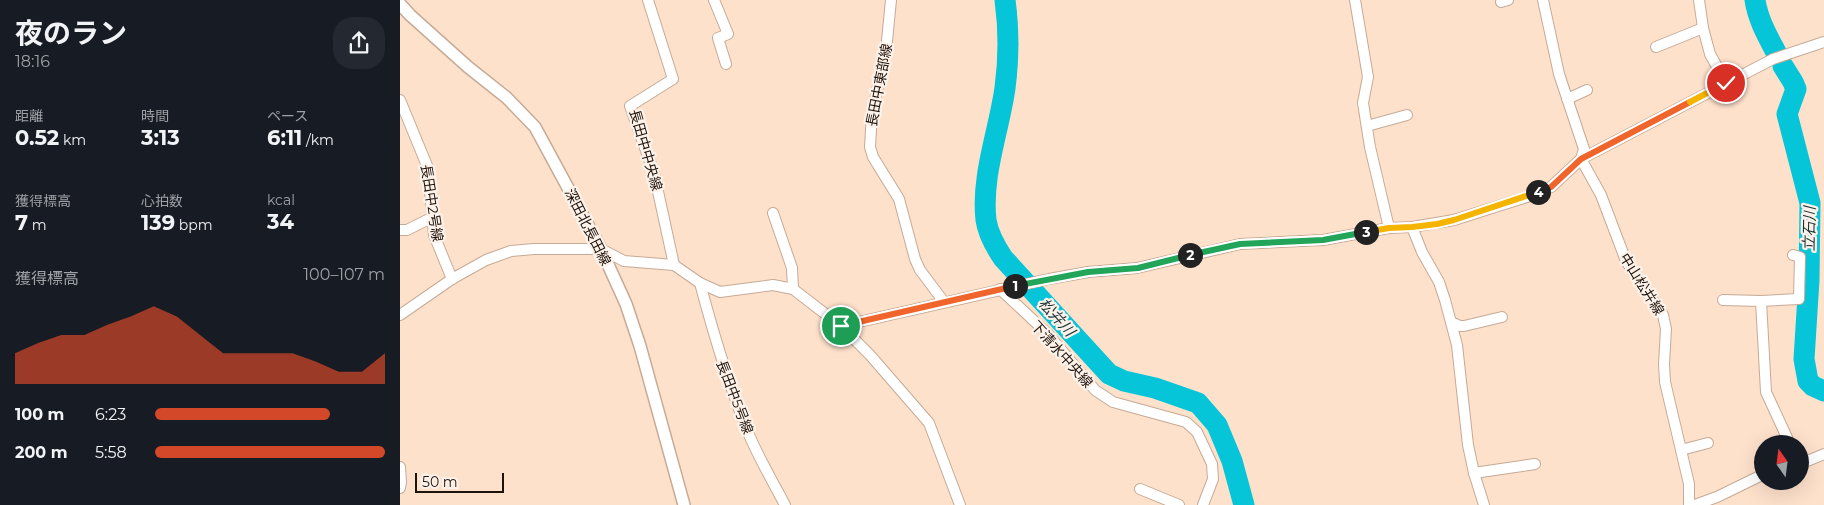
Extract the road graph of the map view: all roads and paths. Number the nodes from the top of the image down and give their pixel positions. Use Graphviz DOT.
graph roads {
  1 [pos="648,0"];
  2 [pos="714,0"];
  3 [pos="892,0"];
  4 [pos="1355,0"];
  5 [pos="1543,0"];
  6 [pos="1699,0"];
  7 [pos="400,4"];
  8 [pos="1703,28"];
  9 [pos="1824,42"];
  10 [pos="1656,47"];
  11 [pos="726,64"];
  12 [pos="1726,83"];
  13 [pos="1586,90"];
  14 [pos="1567,99"];
  15 [pos="400,100"];
  16 [pos="1407,115"];
  17 [pos="1367,126"];
  18 [pos="1581,159"];
  19 [pos="774,213"];
  20 [pos="433,217"];
  21 [pos="1412,227"];
  22 [pos="1389,228"];
  23 [pos="400,230"];
  24 [pos="601,249"];
  25 [pos="1793,255"];
  26 [pos="674,265"];
  27 [pos="452,279"];
  28 [pos="700,284"];
  29 [pos="1004,288"];
  30 [pos="792,289"];
  31 [pos="1723,300"];
  32 [pos="1761,301"];
  33 [pos="944,302"];
  34 [pos="400,315"];
  35 [pos="1502,317"];
  36 [pos="1451,322"];
  37 [pos="841,326"];
  38 [pos="1786,435"];
  39 [pos="1708,443"];
  40 [pos="1681,450"];
  41 [pos="1824,454"];
  42 [pos="1809,460"];
  43 [pos="1535,464"];
  44 [pos="400,468"];
  45 [pos="1474,472"];
  46 [pos="1754,479"];
  47 [pos="400,488"];
  48 [pos="1140,489"];
  49 [pos="684,505"];
  50 [pos="785,505"];
  51 [pos="960,505"];
  52 [pos="1179,505"];
  53 [pos="1203,505"];
  54 [pos="1484,505"];
  55 [pos="1689,505"];
  56 [pos="1695,505"];
  1 -- 26 [label="street, 長田中中央線"];
  2 -- 11 [label="street"];
  3 -- 33 [label="street, 長田中東部線"];
  4 -- 17 [label="street"];
  5 -- 14 [label="street"];
  6 -- 8 [label="street"];
  7 -- 24 [label="street, 深田北長田線"];
  8 -- 10 [label="street"];
  8 -- 12 [label="street"];
  9 -- 12 [label="street"];
  12 -- 18 [label="street"];
  13 -- 14 [label="street"];
  14 -- 18 [label="street"];
  15 -- 20 [label="street, 長田中2号線"];
  16 -- 17 [label="street"];
  17 -- 22 [label="street"];
  18 -- 21 [label="street"];
  18 -- 40 [label="street, 中山松井線"];
  19 -- 30 [label="street"];
  20 -- 23 [label="street"];
  20 -- 27 [label="street, 長田中2号線"];
  21 -- 22 [label="street"];
  21 -- 36 [label="street"];
  22 -- 29 [label="street"];
  24 -- 26 [label="street"];
  24 -- 27 [label="street"];
  24 -- 49 [label="street, 深田北長田線"];
  25 -- 32 [label="street"];
  26 -- 28 [label="street"];
  27 -- 34 [label="street"];
  28 -- 30 [label="street"];
  28 -- 50 [label="street, 長田中5号線"];
  29 -- 33 [label="street"];
  29 -- 53 [label="street, 下清水中央線"];
  30 -- 37 [label="street"];
  31 -- 32 [label="street"];
  32 -- 38 [label="street"];
  33 -- 37 [label="street"];
  35 -- 36 [label="street"];
  36 -- 45 [label="street"];
  37 -- 51 [label="street"];
  39 -- 40 [label="street"];
  40 -- 55 [label="street, 中山松井線"];
  41 -- 42 [label="street"];
  43 -- 45 [label="street"];
  44 -- 47 [label="street"];
  45 -- 54 [label="street"];
  46 -- 56 [label="street"];
  48 -- 52 [label="street"];
}
